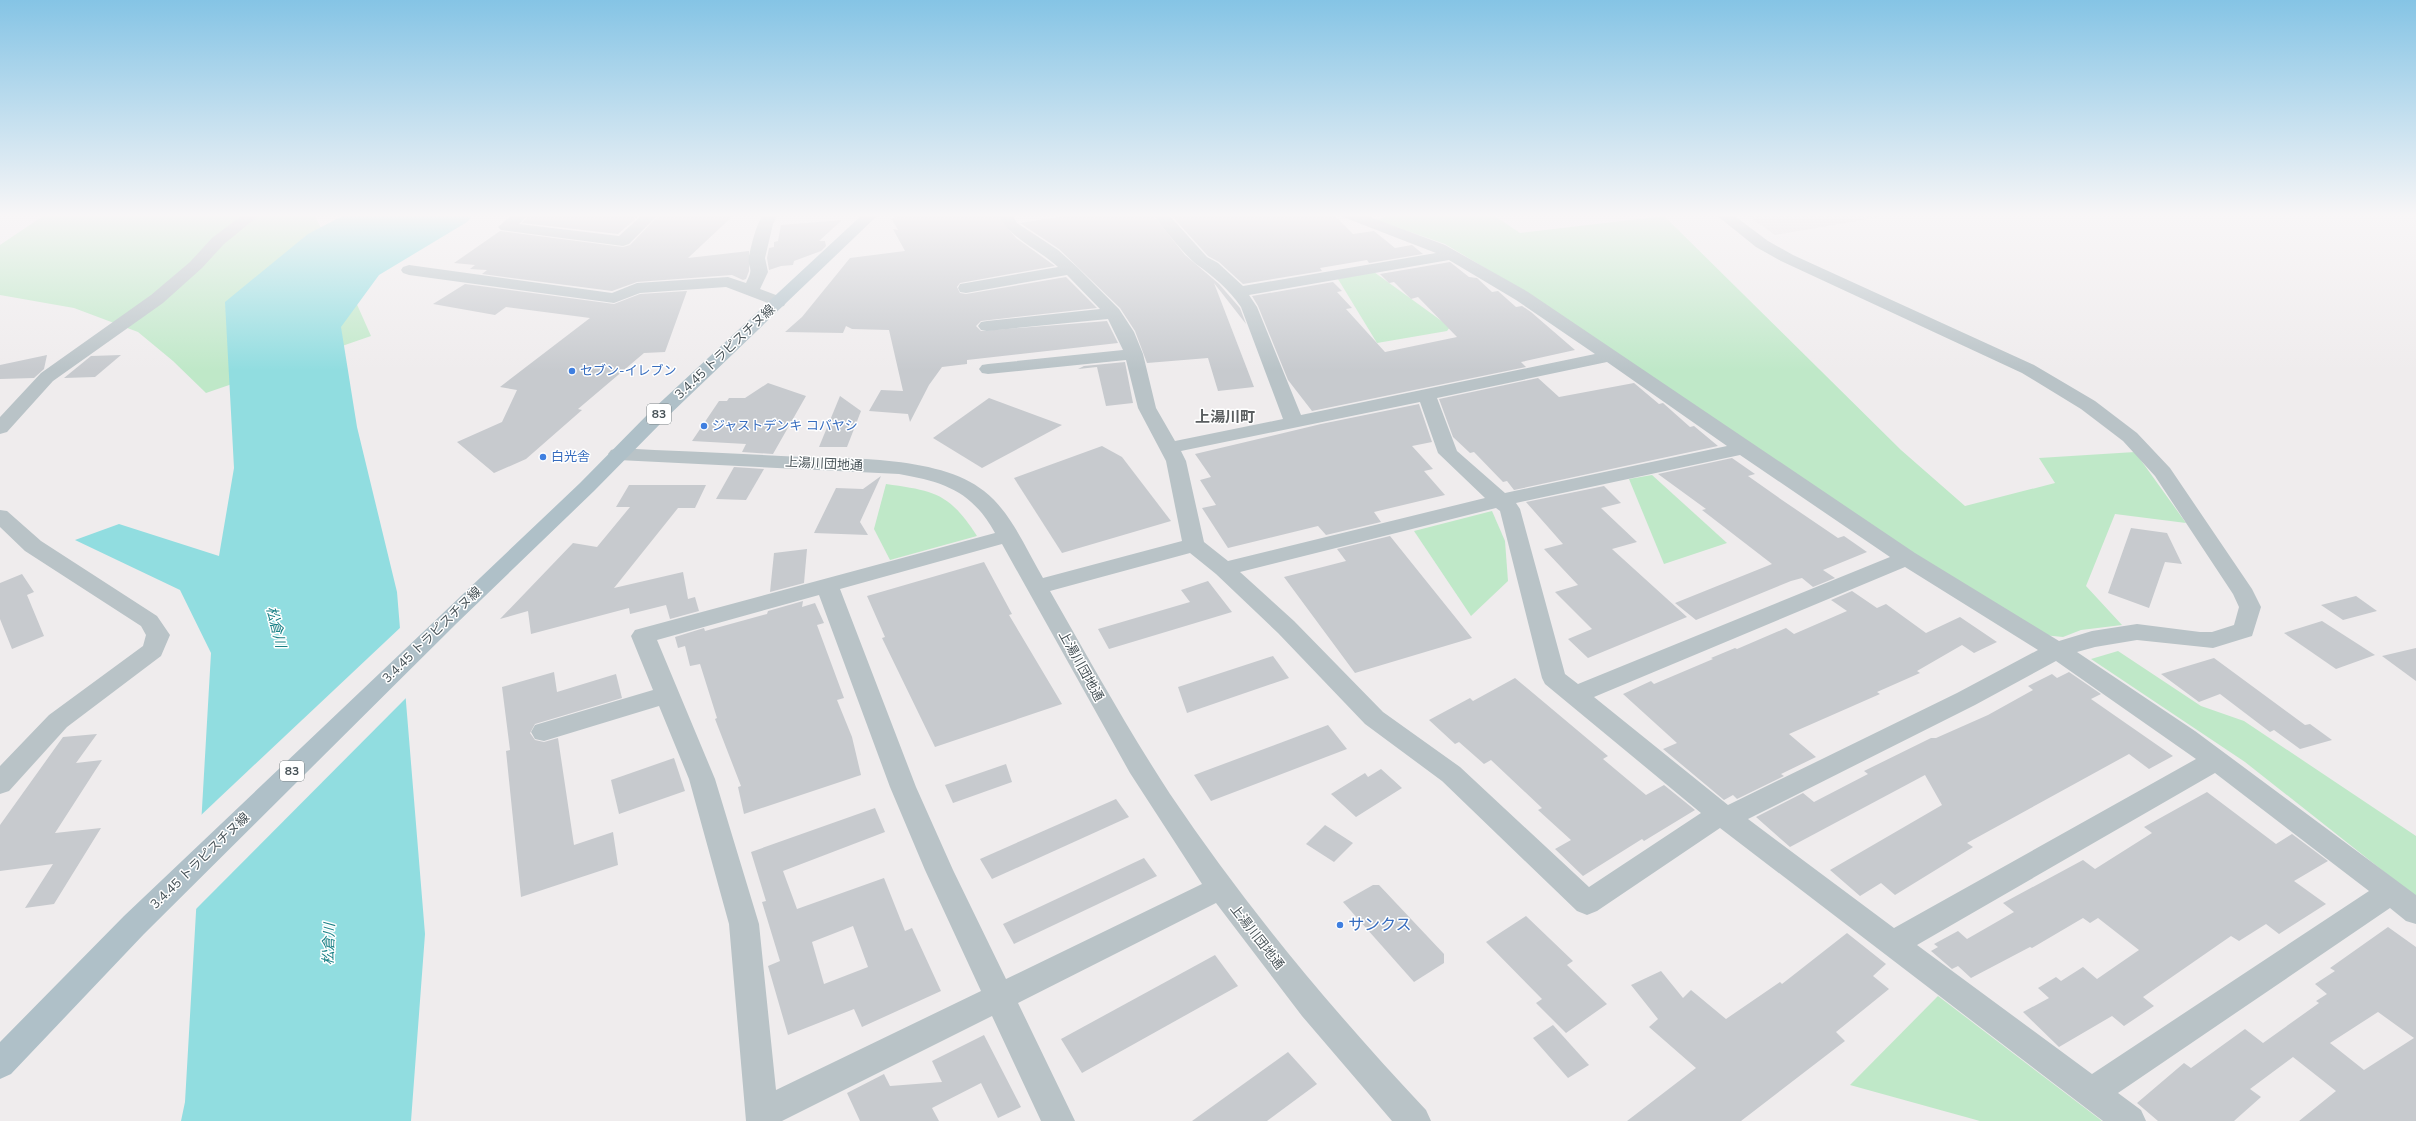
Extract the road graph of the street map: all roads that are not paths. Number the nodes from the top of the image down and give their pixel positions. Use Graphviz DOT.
graph roads {
  1 [pos="196,266"];
  2 [pos="759,266"];
  3 [pos="816,266"];
  4 [pos="1067,266"];
  5 [pos="1212,266"];
  6 [pos="1388,266"];
  7 [pos="1472,266"];
  8 [pos="1805,266"];
  9 [pos="409,270"];
  10 [pos="1071,270"];
  11 [pos="966,288"];
  12 [pos="750,292"];
  13 [pos="1239,292"];
  14 [pos="778,302"];
  15 [pos="1113,313"];
  16 [pos="988,326"];
  17 [pos="1134,354"];
  18 [pos="1612,356"];
  19 [pos="988,369"];
  20 [pos="1426,393"];
  21 [pos="1294,422"];
  22 [pos="0,428"];
  23 [pos="1169,448"];
  24 [pos="1743,448"];
  25 [pos="618,454"];
  26 [pos="1501,500"];
  27 [pos="0,516"];
  28 [pos="1008,536"];
  29 [pos="1194,545"];
  30 [pos="1907,558"];
  31 [pos="1224,569"];
  32 [pos="827,586"];
  33 [pos="1038,587"];
  34 [pos="2056,651"];
  35 [pos="667,695"];
  36 [pos="1576,695"];
  37 [pos="544,732"];
  38 [pos="2216,760"];
  39 [pos="0,784"];
  40 [pos="1723,816"];
  41 [pos="1220,888"];
  42 [pos="2390,892"];
  43 [pos="2416,912"];
  44 [pos="1892,944"];
  45 [pos="1000,998"];
  46 [pos="0,1064"];
  47 [pos="2091,1093"];
  48 [pos="763,1118"];
  49 [pos="1058,1121"];
  50 [pos="1414,1121"];
  51 [pos="2129,1121"];
  1 -- 22 [label="street"];
  2 -- 12 [label="street"];
  3 -- 14 [label="main road, 3.4.45 トラピスチヌ線 / 83"];
  4 -- 10 [label="street"];
  5 -- 13 [label="street"];
  6 -- 13 [label="street"];
  7 -- 18 [label="street"];
  8 -- 34 [label="street"];
  9 -- 12 [label="street"];
  10 -- 11 [label="street"];
  10 -- 15 [label="street"];
  12 -- 14 [label="street"];
  13 -- 21 [label="street"];
  14 -- 25 [label="main road, 3.4.45 トラピスチヌ線 / 83"];
  15 -- 16 [label="street"];
  15 -- 17 [label="street"];
  17 -- 19 [label="street"];
  17 -- 23 [label="street"];
  18 -- 20 [label="street"];
  18 -- 24 [label="street"];
  20 -- 21 [label="street"];
  20 -- 26 [label="street"];
  21 -- 23 [label="street"];
  23 -- 29 [label="street"];
  24 -- 26 [label="street"];
  24 -- 30 [label="street"];
  25 -- 28 [label="street, 上湯川団地通"];
  25 -- 46 [label="main road, 3.4.45 トラピスチヌ線 / 83"];
  26 -- 31 [label="street"];
  26 -- 36 [label="street"];
  27 -- 39 [label="street"];
  28 -- 32 [label="street"];
  28 -- 33 [label="street, 上湯川団地通"];
  29 -- 31 [label="street"];
  29 -- 33 [label="street"];
  30 -- 34 [label="street"];
  30 -- 36 [label="street"];
  31 -- 40 [label="street"];
  32 -- 35 [label="street"];
  32 -- 45 [label="street"];
  33 -- 41 [label="street, 上湯川団地通"];
  34 -- 38 [label="street"];
  34 -- 40 [label="street"];
  35 -- 37 [label="street"];
  35 -- 48 [label="street"];
  36 -- 40 [label="street"];
  38 -- 42 [label="street"];
  38 -- 44 [label="street"];
  40 -- 44 [label="street"];
  41 -- 45 [label="street"];
  41 -- 50 [label="street, 上湯川団地通"];
  42 -- 43 [label="street"];
  42 -- 47 [label="street"];
  44 -- 47 [label="street"];
  45 -- 48 [label="street"];
  45 -- 49 [label="street"];
  47 -- 51 [label="street"];
}
